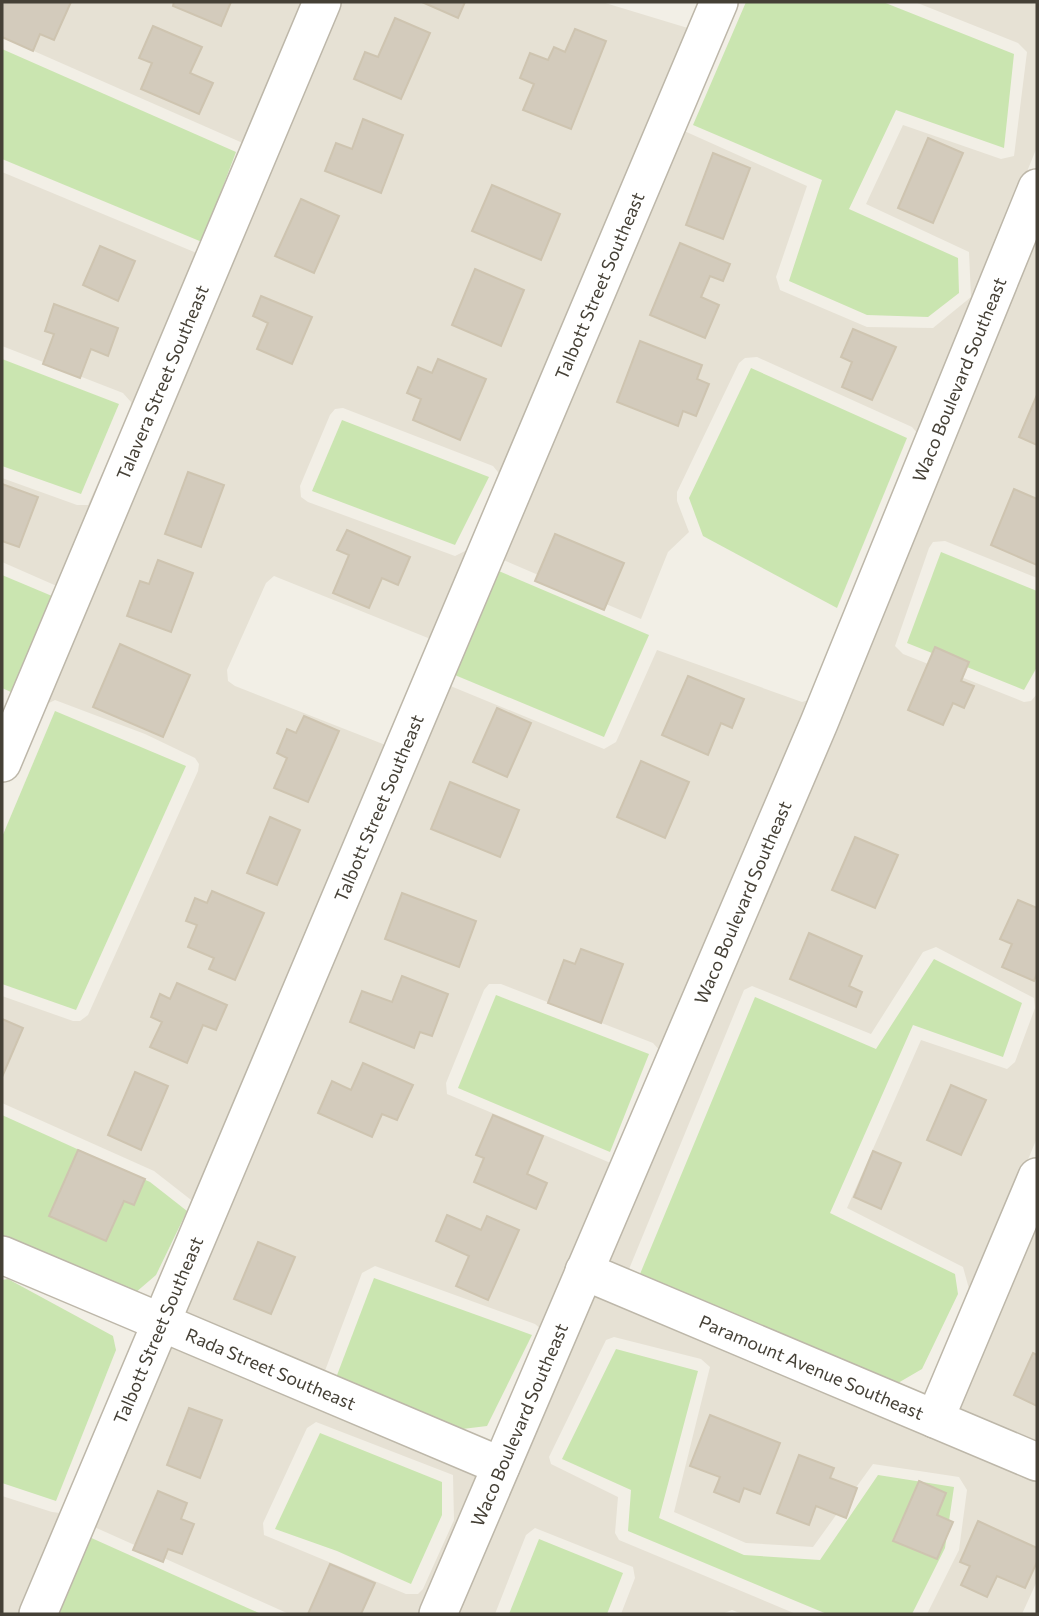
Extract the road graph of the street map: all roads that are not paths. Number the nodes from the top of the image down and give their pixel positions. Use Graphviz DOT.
graph roads {
  1 [pos="322,2"];
  2 [pos="719,2"];
  3 [pos="1037,188"];
  4 [pos="2,763"];
  5 [pos="1037,1177"];
  6 [pos="2,1255"];
  7 [pos="584,1271"];
  8 [pos="162,1322"];
  9 [pos="935,1419"];
  10 [pos="1037,1462"];
  11 [pos="501,1466"];
  12 [pos="38,1614"];
  13 [pos="438,1614"];
  1 -- 4 [label="street, Talavera Street Southeast"];
  2 -- 8 [label="street, Talbott Street Southeast"];
  3 -- 7 [label="street, Waco Boulevard Southeast"];
  5 -- 9 [label="street"];
  6 -- 8 [label="street, Rada Street Southeast"];
  7 -- 9 [label="street, Paramount Avenue Southeast"];
  7 -- 11 [label="street, Waco Boulevard Southeast"];
  8 -- 11 [label="street, Rada Street Southeast"];
  8 -- 12 [label="street, Talbott Street Southeast"];
  9 -- 10 [label="street, Paramount Avenue Southeast"];
  11 -- 13 [label="street, Waco Boulevard Southeast"];
}
